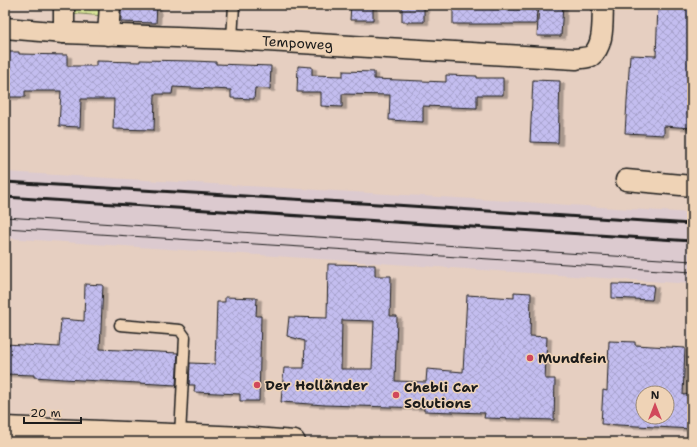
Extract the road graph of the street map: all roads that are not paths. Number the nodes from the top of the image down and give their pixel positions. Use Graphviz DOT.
graph roads {
  1 [pos="64,5"];
  2 [pos="110,5"];
  3 [pos="234,5"];
  4 [pos="603,5"];
  5 [pos="5,28"];
  6 [pos="64,33"];
  7 [pos="108,35"];
  8 [pos="232,39"];
  9 [pos="626,180"];
  10 [pos="692,186"];
  11 [pos="120,325"];
  12 [pos="5,428"];
  13 [pos="180,436"];
  14 [pos="294,442"];
  1 -- 6 [label="street"];
  2 -- 7 [label="street"];
  3 -- 8 [label="lane"];
  4 -- 8 [label="street, Tempoweg"];
  5 -- 6 [label="street, Tempoweg"];
  6 -- 7 [label="street, Tempoweg"];
  7 -- 8 [label="street, Tempoweg"];
  9 -- 10 [label="street"];
  11 -- 13 [label="lane"];
  12 -- 13 [label="main road"];
  13 -- 14 [label="main road"];
}
